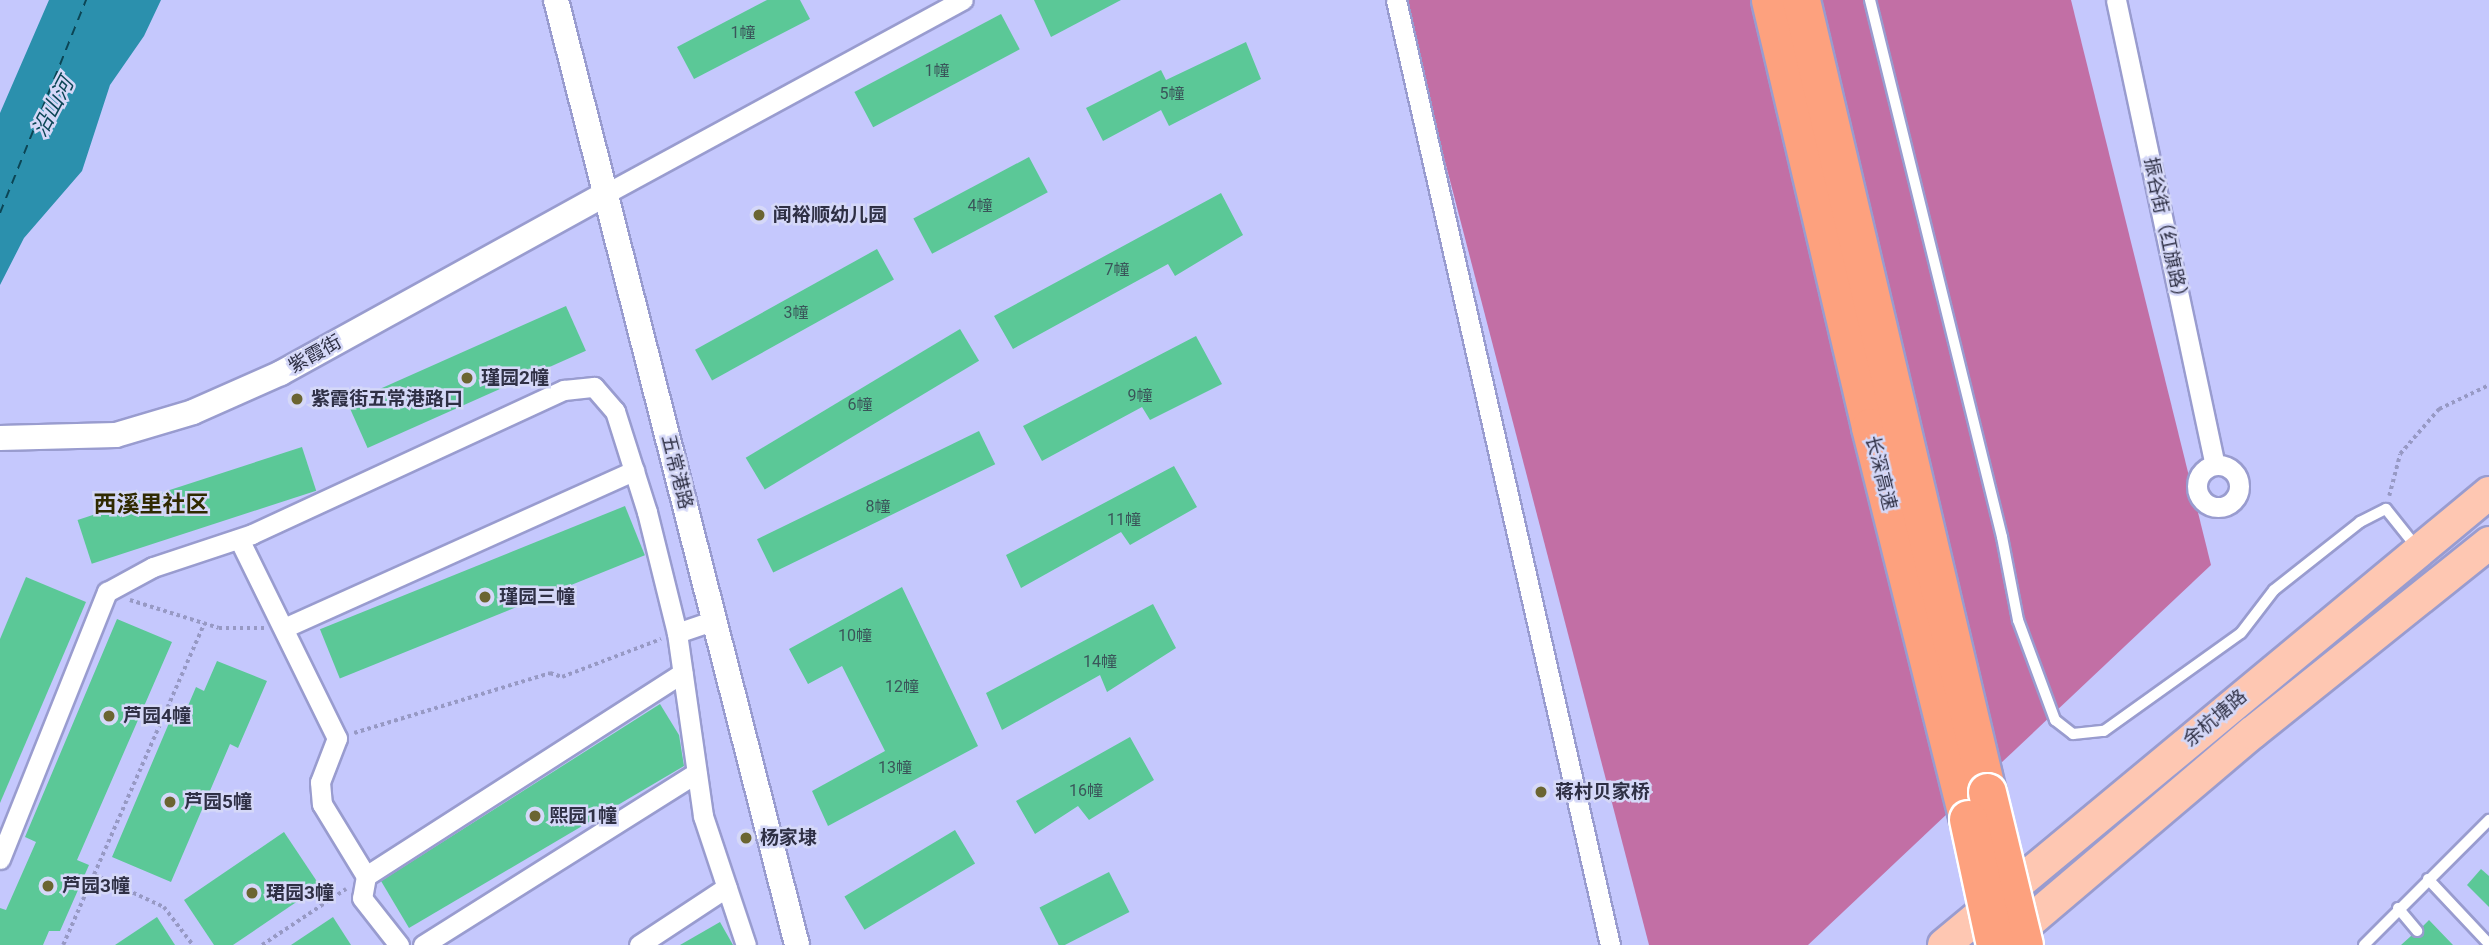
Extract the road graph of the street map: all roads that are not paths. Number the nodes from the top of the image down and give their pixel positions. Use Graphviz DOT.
graph roads {
  1 [pos="556,0"];
  2 [pos="962,0"];
  3 [pos="1396,0"];
  4 [pos="1770,0"];
  5 [pos="1801,0"];
  6 [pos="1870,0"];
  7 [pos="2116,0"];
  8 [pos="606,194"];
  9 [pos="0,438"];
  10 [pos="2215,464"];
  11 [pos="634,471"];
  12 [pos="2489,493"];
  13 [pos="239,539"];
  14 [pos="2489,542"];
  15 [pos="2419,549"];
  16 [pos="715,620"];
  17 [pos="284,628"];
  18 [pos="677,633"];
  19 [pos="682,673"];
  20 [pos="696,773"];
  21 [pos="1978,805"];
  22 [pos="2488,822"];
  23 [pos="0,859"];
  24 [pos="366,876"];
  25 [pos="2428,879"];
  26 [pos="727,887"];
  27 [pos="2398,908"];
  28 [pos="2417,931"];
  29 [pos="2489,944"];
  30 [pos="399,945"];
  31 [pos="423,945"];
  32 [pos="639,945"];
  33 [pos="746,945"];
  34 [pos="797,945"];
  35 [pos="1610,945"];
  36 [pos="1944,945"];
  37 [pos="1995,945"];
  38 [pos="2002,945"];
  39 [pos="2024,945"];
  40 [pos="2364,945"];
  1 -- 8 [label="street, 五常港路"];
  2 -- 8 [label="street"];
  3 -- 35 [label="street"];
  4 -- 21 [label="highway, 长深高速"];
  5 -- 21 [label="highway, 长深高速"];
  6 -- 15 [label="lane"];
  7 -- 10 [label="street, 振谷街（红旗路）"];
  8 -- 9 [label="street, 紫霞街"];
  8 -- 16 [label="street, 五常港路"];
  11 -- 13 [label="street"];
  11 -- 17 [label="street"];
  11 -- 18 [label="street"];
  12 -- 15 [label="main road, 余杭塘路"];
  13 -- 17 [label="street"];
  13 -- 23 [label="street"];
  14 -- 38 [label="main road, 余杭塘路"];
  15 -- 36 [label="main road, 余杭塘路"];
  16 -- 18 [label="street"];
  16 -- 34 [label="street, 五常港路"];
  17 -- 24 [label="street"];
  18 -- 19 [label="street"];
  19 -- 20 [label="street"];
  19 -- 24 [label="street"];
  20 -- 26 [label="street"];
  20 -- 31 [label="street"];
  21 -- 37 [label="highway, 长深高速, bridge"];
  21 -- 39 [label="highway, 长深高速, bridge"];
  22 -- 25 [label="lane"];
  24 -- 30 [label="street"];
  25 -- 27 [label="lane"];
  25 -- 29 [label="lane"];
  26 -- 32 [label="street"];
  26 -- 33 [label="street"];
  27 -- 28 [label="lane"];
  27 -- 40 [label="lane"];
}
